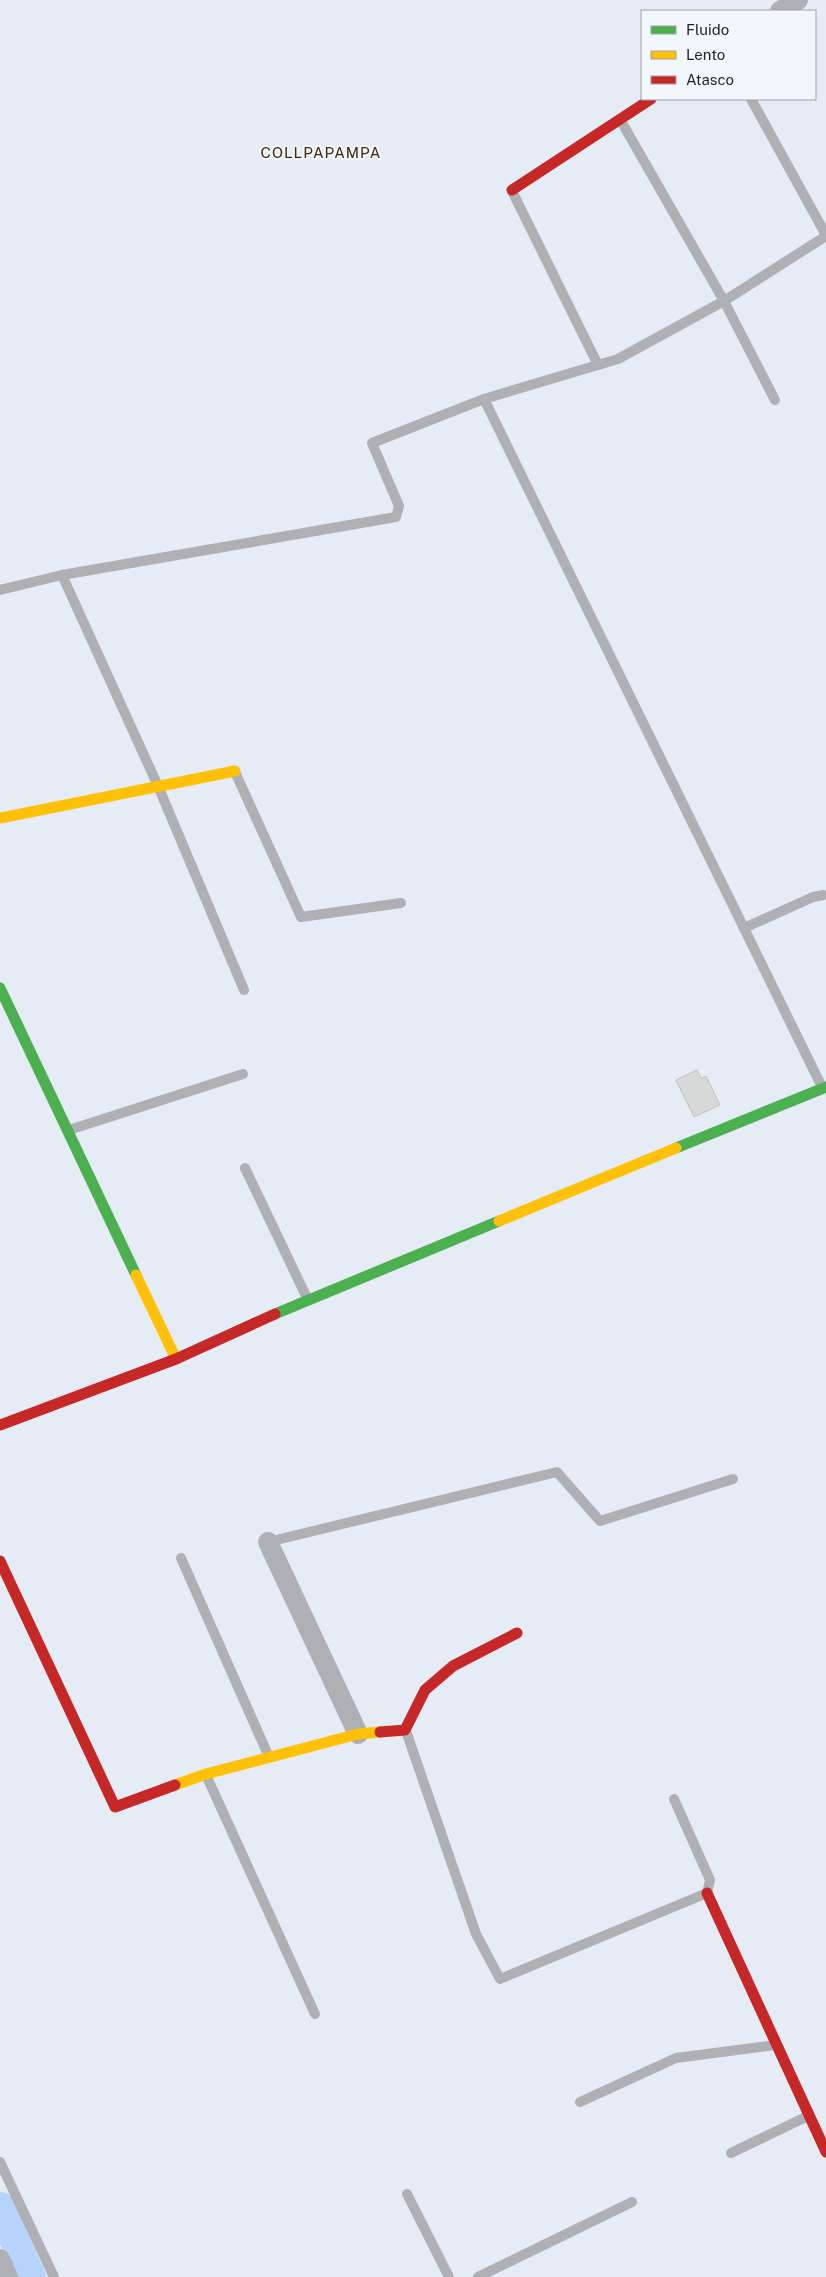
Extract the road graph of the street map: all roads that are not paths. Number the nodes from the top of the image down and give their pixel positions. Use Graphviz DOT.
graph roads {
  1 [pos="798,0"];
  2 [pos="782,10"];
  3 [pos="650,100"];
  4 [pos="752,100"];
  5 [pos="621,120"];
  6 [pos="512,190"];
  7 [pos="826,235"];
  8 [pos="724,301"];
  9 [pos="598,365"];
  10 [pos="484,399"];
  11 [pos="776,400"];
  12 [pos="62,575"];
  13 [pos="0,590"];
  14 [pos="235,771"];
  15 [pos="158,786"];
  16 [pos="0,818"];
  17 [pos="824,895"];
  18 [pos="401,903"];
  19 [pos="744,928"];
  20 [pos="0,988"];
  21 [pos="244,990"];
  22 [pos="13,1016"];
  23 [pos="0,1019"];
  24 [pos="243,1074"];
  25 [pos="824,1088"];
  26 [pos="68,1130"];
  27 [pos="245,1168"];
  28 [pos="307,1299"];
  29 [pos="176,1358"];
  30 [pos="0,1425"];
  31 [pos="733,1478"];
  32 [pos="268,1542"];
  33 [pos="181,1558"];
  34 [pos="0,1561"];
  35 [pos="517,1633"];
  36 [pos="405,1730"];
  37 [pos="358,1734"];
  38 [pos="270,1758"];
  39 [pos="206,1774"];
  40 [pos="674,1799"];
  41 [pos="707,1893"];
  42 [pos="315,2014"];
  43 [pos="777,2045"];
  44 [pos="580,2102"];
  45 [pos="809,2115"];
  46 [pos="826,2152"];
  47 [pos="731,2153"];
  48 [pos="0,2162"];
  49 [pos="408,2194"];
  50 [pos="632,2202"];
  51 [pos="0,2260"];
  52 [pos="8,2277"];
  53 [pos="54,2277"];
  54 [pos="448,2277"];
  55 [pos="478,2277"];
  1 -- 2 [label="street"];
  3 -- 5 [label="street"];
  4 -- 7 [label="lane"];
  5 -- 6 [label="street"];
  5 -- 8 [label="lane"];
  6 -- 9 [label="lane"];
  7 -- 8 [label="lane"];
  8 -- 9 [label="lane"];
  8 -- 11 [label="lane"];
  9 -- 10 [label="lane"];
  10 -- 12 [label="lane"];
  10 -- 19 [label="lane"];
  12 -- 13 [label="lane"];
  12 -- 15 [label="lane"];
  14 -- 15 [label="street"];
  14 -- 18 [label="lane"];
  15 -- 16 [label="street"];
  15 -- 21 [label="lane"];
  17 -- 19 [label="lane"];
  19 -- 25 [label="lane"];
  20 -- 22 [label="street"];
  22 -- 23 [label="lane"];
  22 -- 26 [label="street"];
  24 -- 26 [label="lane"];
  25 -- 28 [label="street"];
  26 -- 29 [label="street"];
  27 -- 28 [label="lane"];
  28 -- 29 [label="street"];
  29 -- 30 [label="street"];
  31 -- 32 [label="lane"];
  32 -- 37 [label="street"];
  33 -- 38 [label="lane"];
  34 -- 39 [label="street"];
  35 -- 36 [label="street"];
  36 -- 37 [label="street"];
  36 -- 41 [label="lane"];
  37 -- 38 [label="street"];
  38 -- 39 [label="street"];
  39 -- 42 [label="lane"];
  40 -- 41 [label="lane"];
  41 -- 43 [label="street"];
  43 -- 44 [label="lane"];
  43 -- 45 [label="street"];
  45 -- 46 [label="street"];
  45 -- 47 [label="lane"];
  48 -- 53 [label="lane"];
  49 -- 54 [label="lane"];
  50 -- 55 [label="lane"];
  51 -- 52 [label="street"];
}
